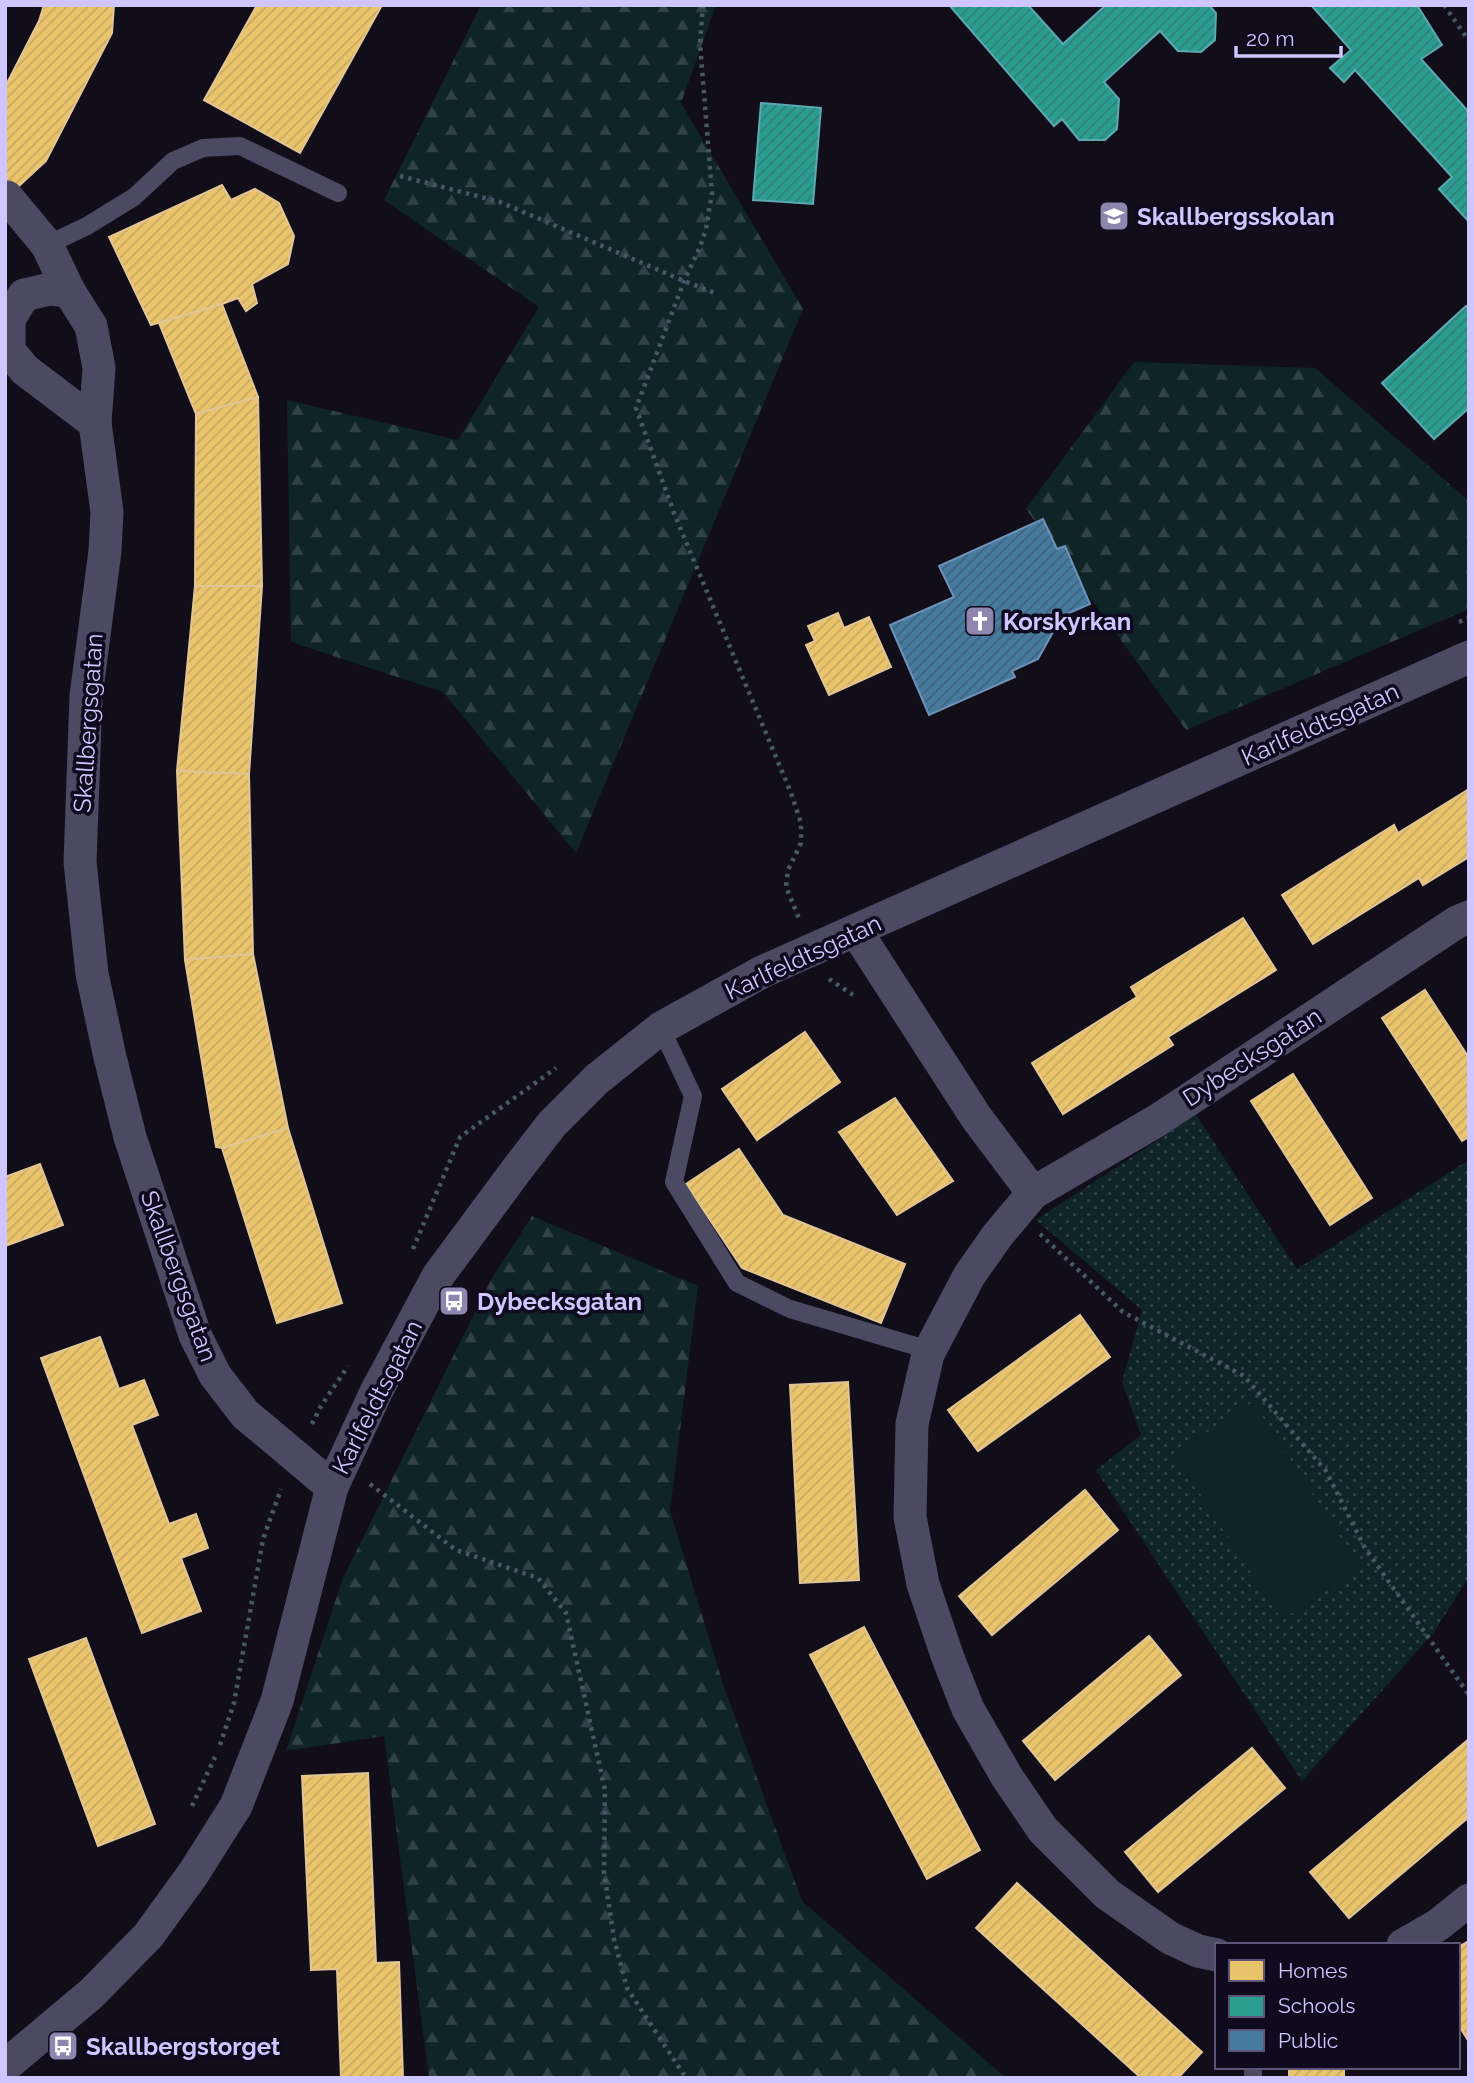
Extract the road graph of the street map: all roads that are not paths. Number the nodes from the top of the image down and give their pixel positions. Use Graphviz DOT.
graph roads {
  1 [pos="338,193"];
  2 [pos="7,197"];
  3 [pos="47,245"];
  4 [pos="69,291"];
  5 [pos="95,423"];
  6 [pos="1469,657"];
  7 [pos="1469,917"];
  8 [pos="856,931"];
  9 [pos="661,1028"];
  10 [pos="1032,1209"];
  11 [pos="929,1350"];
  12 [pos="332,1487"];
  13 [pos="1469,1899"];
  14 [pos="1406,1943"];
  15 [pos="1215,1955"];
  16 [pos="5,2066"];
  1 -- 3 [label="lane"];
  2 -- 3 [label="street, Skallbergsgatan"];
  3 -- 4 [label="street, Skallbergsgatan"];
  4 -- 5 [label="street, Skallbergsgatan"];
  4 -- 5 [label="street"];
  5 -- 12 [label="street, Skallbergsgatan"];
  6 -- 8 [label="street, Karlfeldtsgatan"];
  7 -- 10 [label="street, Dybecksgatan"];
  8 -- 9 [label="street, Karlfeldtsgatan"];
  8 -- 10 [label="street"];
  9 -- 11 [label="lane"];
  9 -- 12 [label="street, Karlfeldtsgatan"];
  10 -- 11 [label="street, Dybecksgatan"];
  11 -- 15 [label="street, Dybecksgatan"];
  12 -- 16 [label="street"];
  13 -- 14 [label="street"];
}
